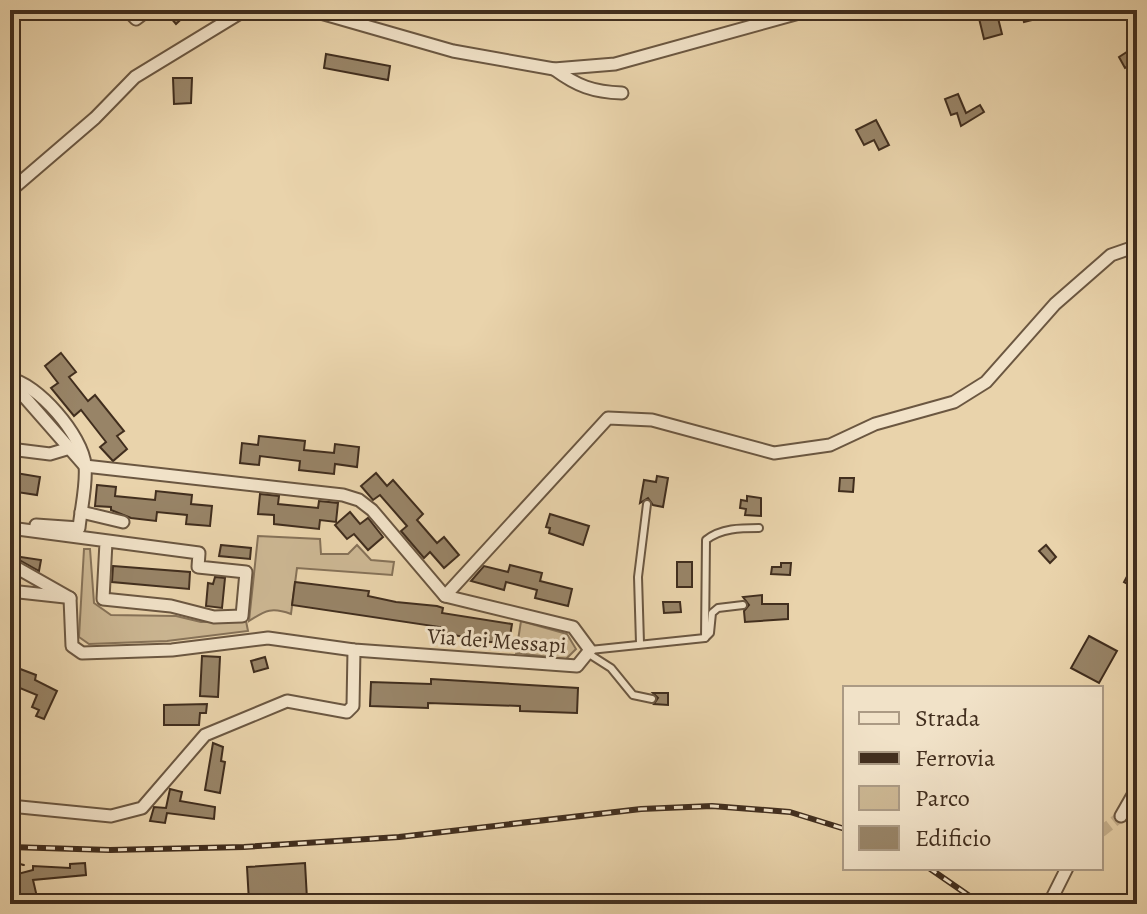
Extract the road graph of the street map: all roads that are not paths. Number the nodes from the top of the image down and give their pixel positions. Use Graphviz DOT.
graph roads {
  1 [pos="127,10"];
  2 [pos="148,10"];
  3 [pos="245,10"];
  4 [pos="310,10"];
  5 [pos="810,10"];
  6 [pos="554,69"];
  7 [pos="622,93"];
  8 [pos="10,191"];
  9 [pos="1137,246"];
  10 [pos="10,379"];
  11 [pos="10,390"];
  12 [pos="70,448"];
  13 [pos="10,449"];
  14 [pos="85,466"];
  15 [pos="647,504"];
  16 [pos="81,512"];
  17 [pos="123,522"];
  18 [pos="10,525"];
  19 [pos="759,528"];
  20 [pos="106,542"];
  21 [pos="10,564"];
  22 [pos="11,594"];
  23 [pos="445,596"];
  24 [pos="70,598"];
  25 [pos="743,605"];
  26 [pos="705,638"];
  27 [pos="640,643"];
  28 [pos="354,650"];
  29 [pos="589,652"];
  30 [pos="652,699"];
  31 [pos="1137,788"];
  32 [pos="10,806"];
  33 [pos="1121,816"];
  34 [pos="1066,870"];
  35 [pos="1049,904"];
  1 -- 2 [label="street"];
  3 -- 8 [label="street"];
  4 -- 6 [label="street"];
  5 -- 6 [label="street"];
  6 -- 7 [label="street"];
  9 -- 23 [label="street"];
  10 -- 14 [label="street"];
  11 -- 12 [label="street"];
  12 -- 13 [label="street"];
  12 -- 14 [label="street"];
  14 -- 16 [label="street"];
  14 -- 23 [label="street, Via dei Messapi"];
  15 -- 27 [label="lane"];
  16 -- 17 [label="street"];
  16 -- 18 [label="street"];
  18 -- 20 [label="street"];
  19 -- 26 [label="lane"];
  20 -- 20 [label="street"];
  21 -- 24 [label="street"];
  22 -- 24 [label="street"];
  23 -- 29 [label="street, Via dei Messapi"];
  24 -- 28 [label="street, Via dei Messapi"];
  25 -- 26 [label="lane"];
  26 -- 27 [label="lane"];
  27 -- 29 [label="lane"];
  28 -- 29 [label="street, Via dei Messapi"];
  28 -- 32 [label="street"];
  29 -- 30 [label="lane"];
  31 -- 33 [label="street"];
  34 -- 35 [label="street"];
}
